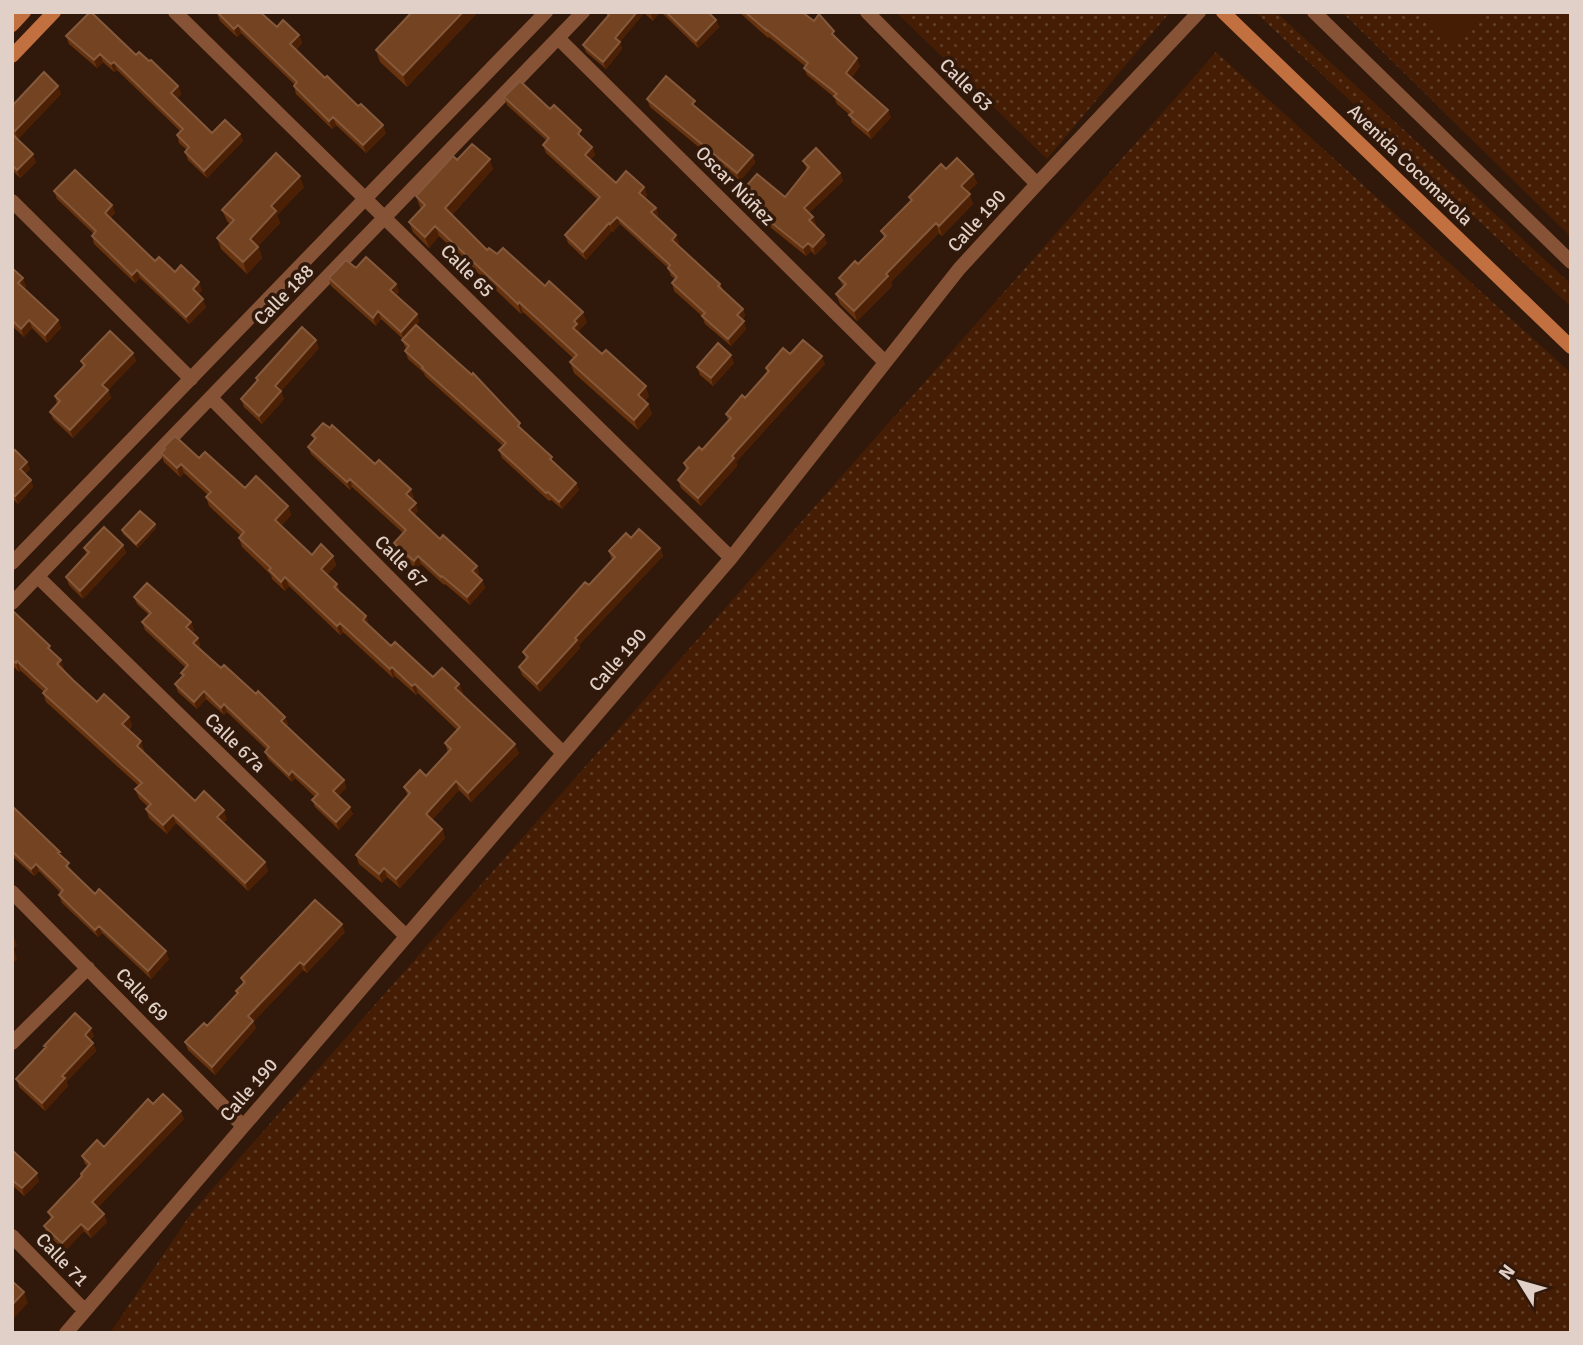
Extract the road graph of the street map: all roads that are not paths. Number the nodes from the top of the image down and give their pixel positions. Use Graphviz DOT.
graph roads {
  1 [pos="24,12"];
  2 [pos="54,12"];
  3 [pos="175,12"];
  4 [pos="583,12"];
  5 [pos="867,12"];
  6 [pos="1199,12"];
  7 [pos="1223,12"];
  8 [pos="1314,12"];
  9 [pos="539,15"];
  10 [pos="12,24"];
  11 [pos="558,38"];
  12 [pos="12,56"];
  13 [pos="1037,184"];
  14 [pos="365,198"];
  15 [pos="12,201"];
  16 [pos="385,218"];
  17 [pos="1571,262"];
  18 [pos="1571,346"];
  19 [pos="885,362"];
  20 [pos="191,379"];
  21 [pos="211,398"];
  22 [pos="14,557"];
  23 [pos="731,558"];
  24 [pos="38,576"];
  25 [pos="12,603"];
  26 [pos="563,753"];
  27 [pos="12,892"];
  28 [pos="406,936"];
  29 [pos="89,968"];
  30 [pos="12,1043"];
  31 [pos="243,1126"];
  32 [pos="12,1236"];
  33 [pos="85,1311"];
  34 [pos="66,1333"];
  1 -- 10 [label="main road"];
  2 -- 12 [label="main road"];
  3 -- 14 [label="street, Calle 65"];
  4 -- 11 [label="street, Calle 188"];
  5 -- 13 [label="street, Calle 63"];
  6 -- 13 [label="street, Calle 190"];
  7 -- 18 [label="main road, Avenida Cocomarola"];
  8 -- 17 [label="street"];
  9 -- 14 [label="street, Calle 188"];
  11 -- 16 [label="street, Calle 188"];
  11 -- 19 [label="street, Oscar Núñez"];
  13 -- 19 [label="street, Calle 190"];
  14 -- 16 [label="street, Calle 65"];
  14 -- 20 [label="street, Calle 188"];
  15 -- 20 [label="street"];
  16 -- 21 [label="street, Calle 188"];
  16 -- 23 [label="street, Calle 65"];
  19 -- 23 [label="street, Calle 190"];
  20 -- 22 [label="street, Calle 188"];
  21 -- 24 [label="street, Calle 188"];
  21 -- 26 [label="street, Calle 67"];
  23 -- 26 [label="street, Calle 190"];
  24 -- 25 [label="street, Calle 188"];
  24 -- 28 [label="street, Calle 67a"];
  26 -- 28 [label="street, Calle 190"];
  27 -- 29 [label="street, Calle 69"];
  28 -- 31 [label="street, Calle 190"];
  29 -- 30 [label="street"];
  29 -- 31 [label="street, Calle 69"];
  31 -- 33 [label="street, Calle 190"];
  32 -- 33 [label="street, Calle 71"];
  33 -- 34 [label="street, Calle 190"];
}
